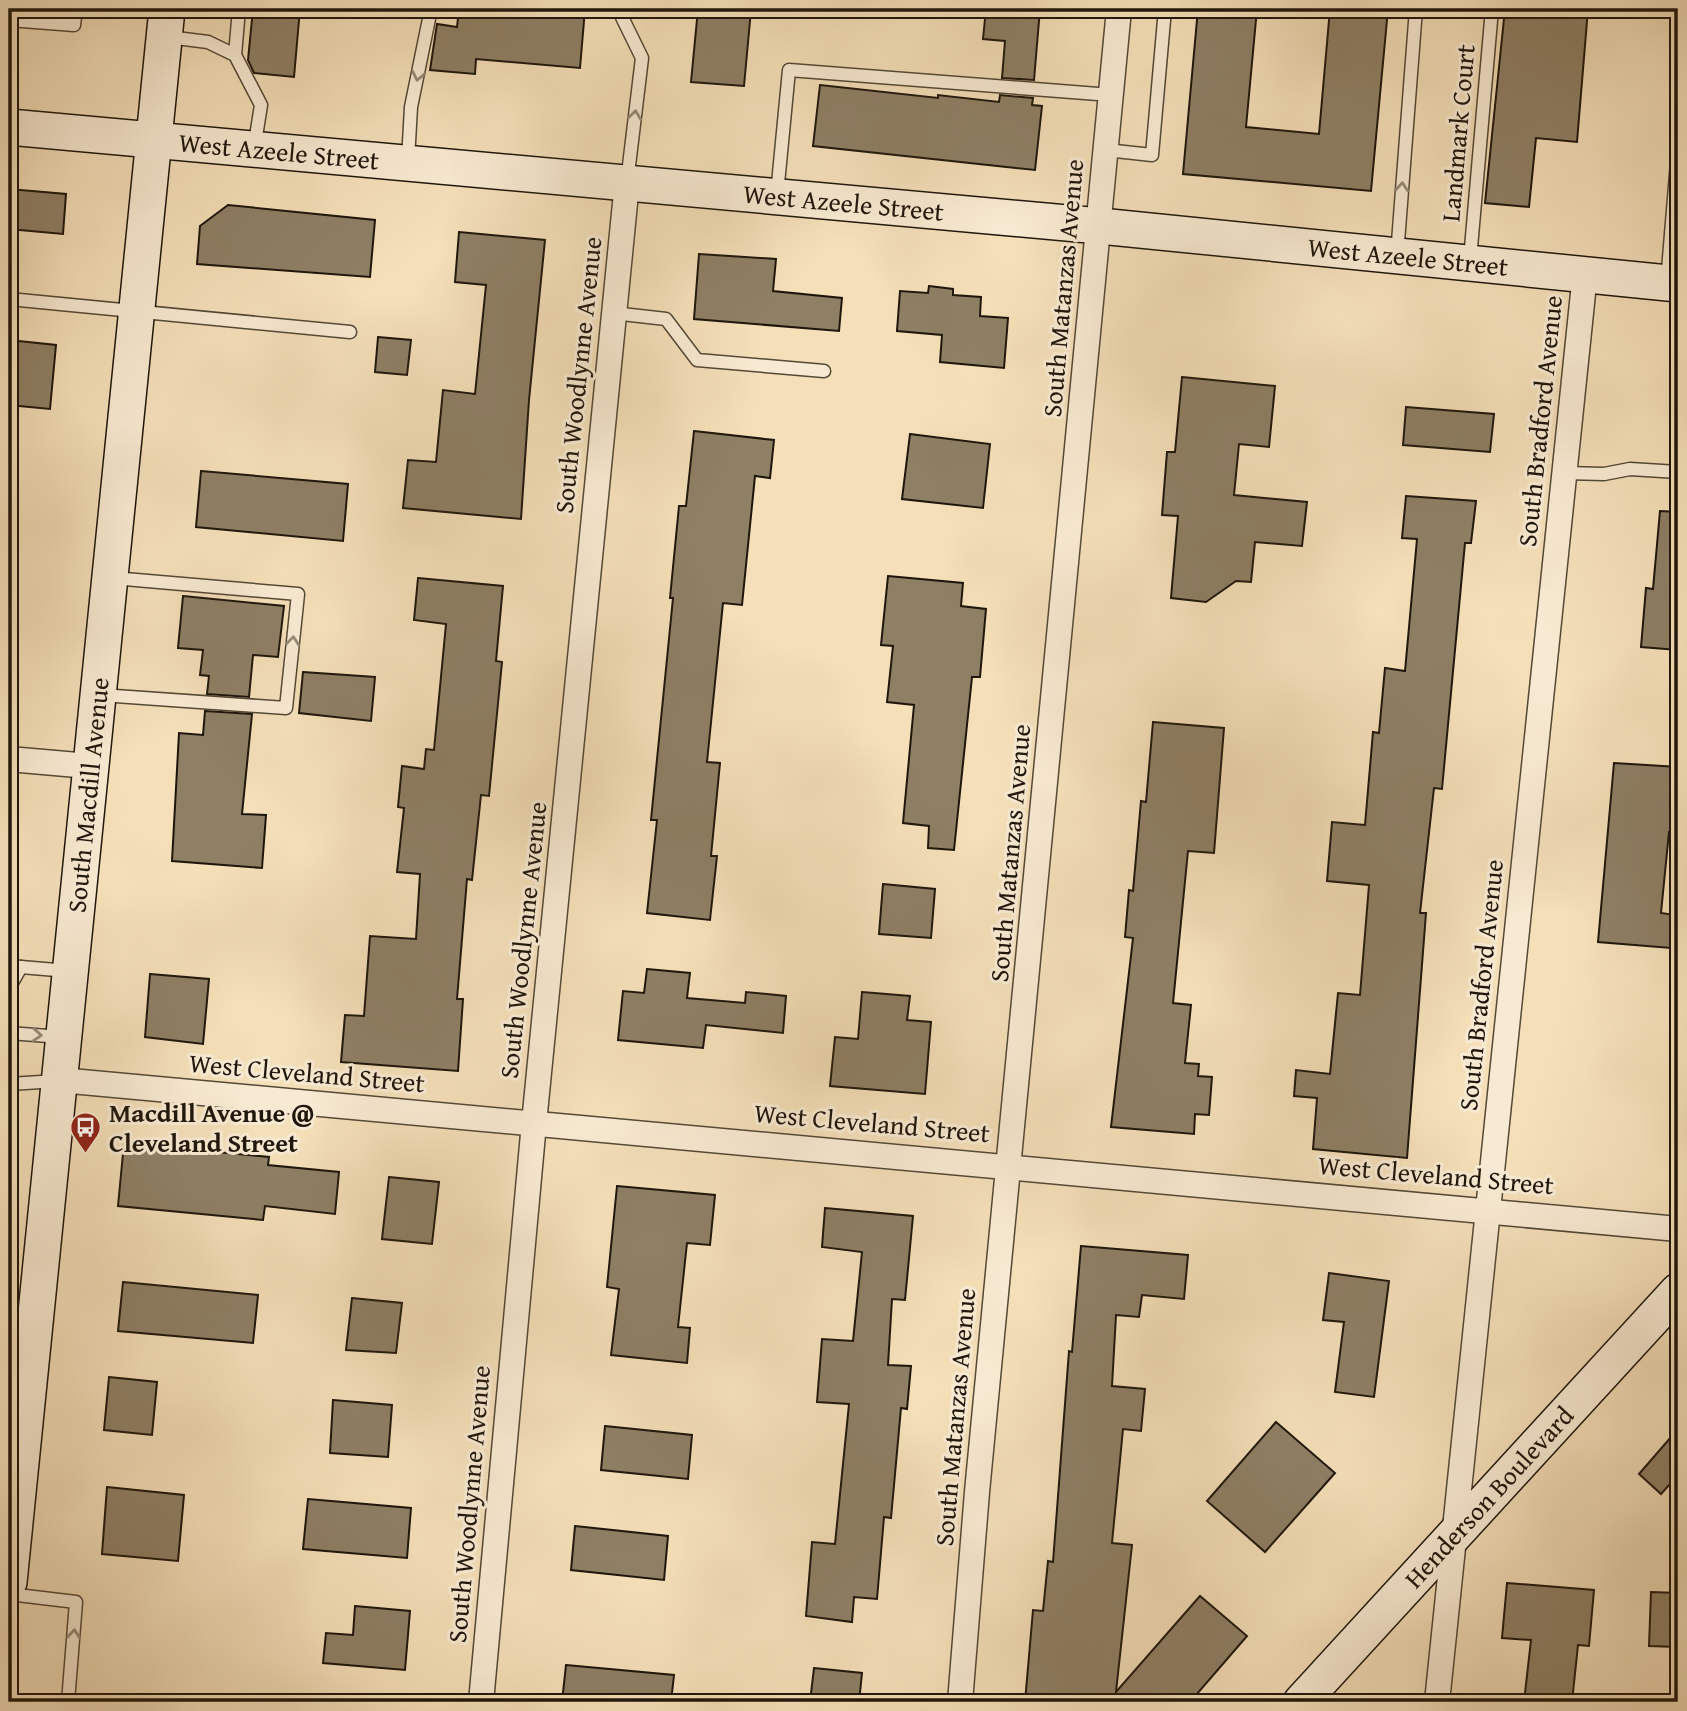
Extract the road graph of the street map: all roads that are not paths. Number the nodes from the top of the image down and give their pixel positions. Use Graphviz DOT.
graph roads {
  1 [pos="76,9"];
  2 [pos="239,9"];
  3 [pos="431,9"];
  4 [pos="618,9"];
  5 [pos="1119,9"];
  6 [pos="1165,9"];
  7 [pos="1416,9"];
  8 [pos="1493,9"];
  9 [pos="9,20"];
  10 [pos="165,23"];
  11 [pos="235,55"];
  12 [pos="1111,95"];
  13 [pos="9,127"];
  14 [pos="155,140"];
  15 [pos="254,149"];
  16 [pos="1106,150"];
  17 [pos="1678,150"];
  18 [pos="407,163"];
  19 [pos="627,183"];
  20 [pos="777,197"];
  21 [pos="1100,226"];
  22 [pos="1397,255"];
  23 [pos="1469,262"];
  24 [pos="1585,274"];
  25 [pos="1673,283"];
  26 [pos="9,299"];
  27 [pos="137,312"];
  28 [pos="614,313"];
  29 [pos="350,332"];
  30 [pos="824,371"];
  31 [pos="1678,472"];
  32 [pos="1565,473"];
  33 [pos="109,578"];
  34 [pos="97,694"];
  35 [pos="9,759"];
  36 [pos="89,766"];
  37 [pos="15,966"];
  38 [pos="70,971"];
  39 [pos="9,988"];
  40 [pos="10,1031"];
  41 [pos="63,1037"];
  42 [pos="60,1080"];
  43 [pos="9,1084"];
  44 [pos="534,1123"];
  45 [pos="1009,1166"];
  46 [pos="1488,1210"];
  47 [pos="1678,1229"];
  48 [pos="1678,1291"];
  49 [pos="18,1394"];
  50 [pos="1454,1536"];
  51 [pos="9,1582"];
  52 [pos="9,1594"];
  53 [pos="68,1702"];
  54 [pos="481,1702"];
  55 [pos="960,1702"];
  56 [pos="1301,1702"];
  57 [pos="1437,1702"];
  1 -- 9 [label="lane"];
  2 -- 11 [label="lane"];
  3 -- 18 [label="lane, one-way"];
  19 -- 4 [label="lane, one-way"];
  5 -- 12 [label="street, South Matanzas Avenue"];
  6 -- 16 [label="lane"];
  22 -- 7 [label="lane, one-way"];
  8 -- 23 [label="lane, Landmark Court"];
  10 -- 11 [label="lane"];
  10 -- 14 [label="main road, South Macdill Avenue"];
  11 -- 15 [label="lane"];
  12 -- 16 [label="street, South Matanzas Avenue"];
  12 -- 20 [label="lane"];
  13 -- 14 [label="main road, West Azeele Street"];
  14 -- 15 [label="main road, West Azeele Street"];
  14 -- 27 [label="main road, South Macdill Avenue"];
  15 -- 18 [label="main road, West Azeele Street"];
  16 -- 21 [label="street, South Matanzas Avenue"];
  17 -- 25 [label="lane"];
  18 -- 19 [label="main road, West Azeele Street"];
  19 -- 20 [label="main road, West Azeele Street"];
  19 -- 28 [label="street, South Woodlynne Avenue"];
  20 -- 21 [label="main road, West Azeele Street"];
  21 -- 22 [label="main road, West Azeele Street"];
  21 -- 45 [label="street, South Matanzas Avenue"];
  22 -- 23 [label="main road, West Azeele Street"];
  23 -- 24 [label="main road, West Azeele Street"];
  24 -- 25 [label="main road, West Azeele Street"];
  24 -- 32 [label="street, South Bradford Avenue"];
  26 -- 27 [label="lane"];
  27 -- 29 [label="lane"];
  27 -- 33 [label="main road, South Macdill Avenue"];
  28 -- 30 [label="lane"];
  28 -- 44 [label="street, South Woodlynne Avenue"];
  31 -- 32 [label="lane"];
  32 -- 46 [label="street, South Bradford Avenue"];
  33 -- 34 [label="main road, South Macdill Avenue"];
  34 -- 33 [label="lane, one-way"];
  34 -- 36 [label="main road, South Macdill Avenue"];
  35 -- 36 [label="street"];
  36 -- 38 [label="main road, South Macdill Avenue"];
  37 -- 38 [label="lane"];
  37 -- 39 [label="lane"];
  38 -- 41 [label="main road, South Macdill Avenue"];
  40 -- 41 [label="lane, one-way"];
  41 -- 42 [label="main road, South Macdill Avenue"];
  42 -- 43 [label="lane"];
  42 -- 44 [label="street, West Cleveland Street"];
  42 -- 49 [label="main road, South Macdill Avenue"];
  44 -- 45 [label="street, West Cleveland Street"];
  44 -- 54 [label="street, South Woodlynne Avenue"];
  45 -- 46 [label="street, West Cleveland Street"];
  45 -- 55 [label="street, South Matanzas Avenue"];
  46 -- 47 [label="street, West Cleveland Street"];
  46 -- 50 [label="street, South Bradford Avenue"];
  48 -- 50 [label="main road, Henderson Boulevard"];
  49 -- 51 [label="main road, South Macdill Avenue"];
  50 -- 56 [label="main road, Henderson Boulevard"];
  50 -- 57 [label="street, South Bradford Avenue"];
  53 -- 52 [label="lane, one-way"];
}
